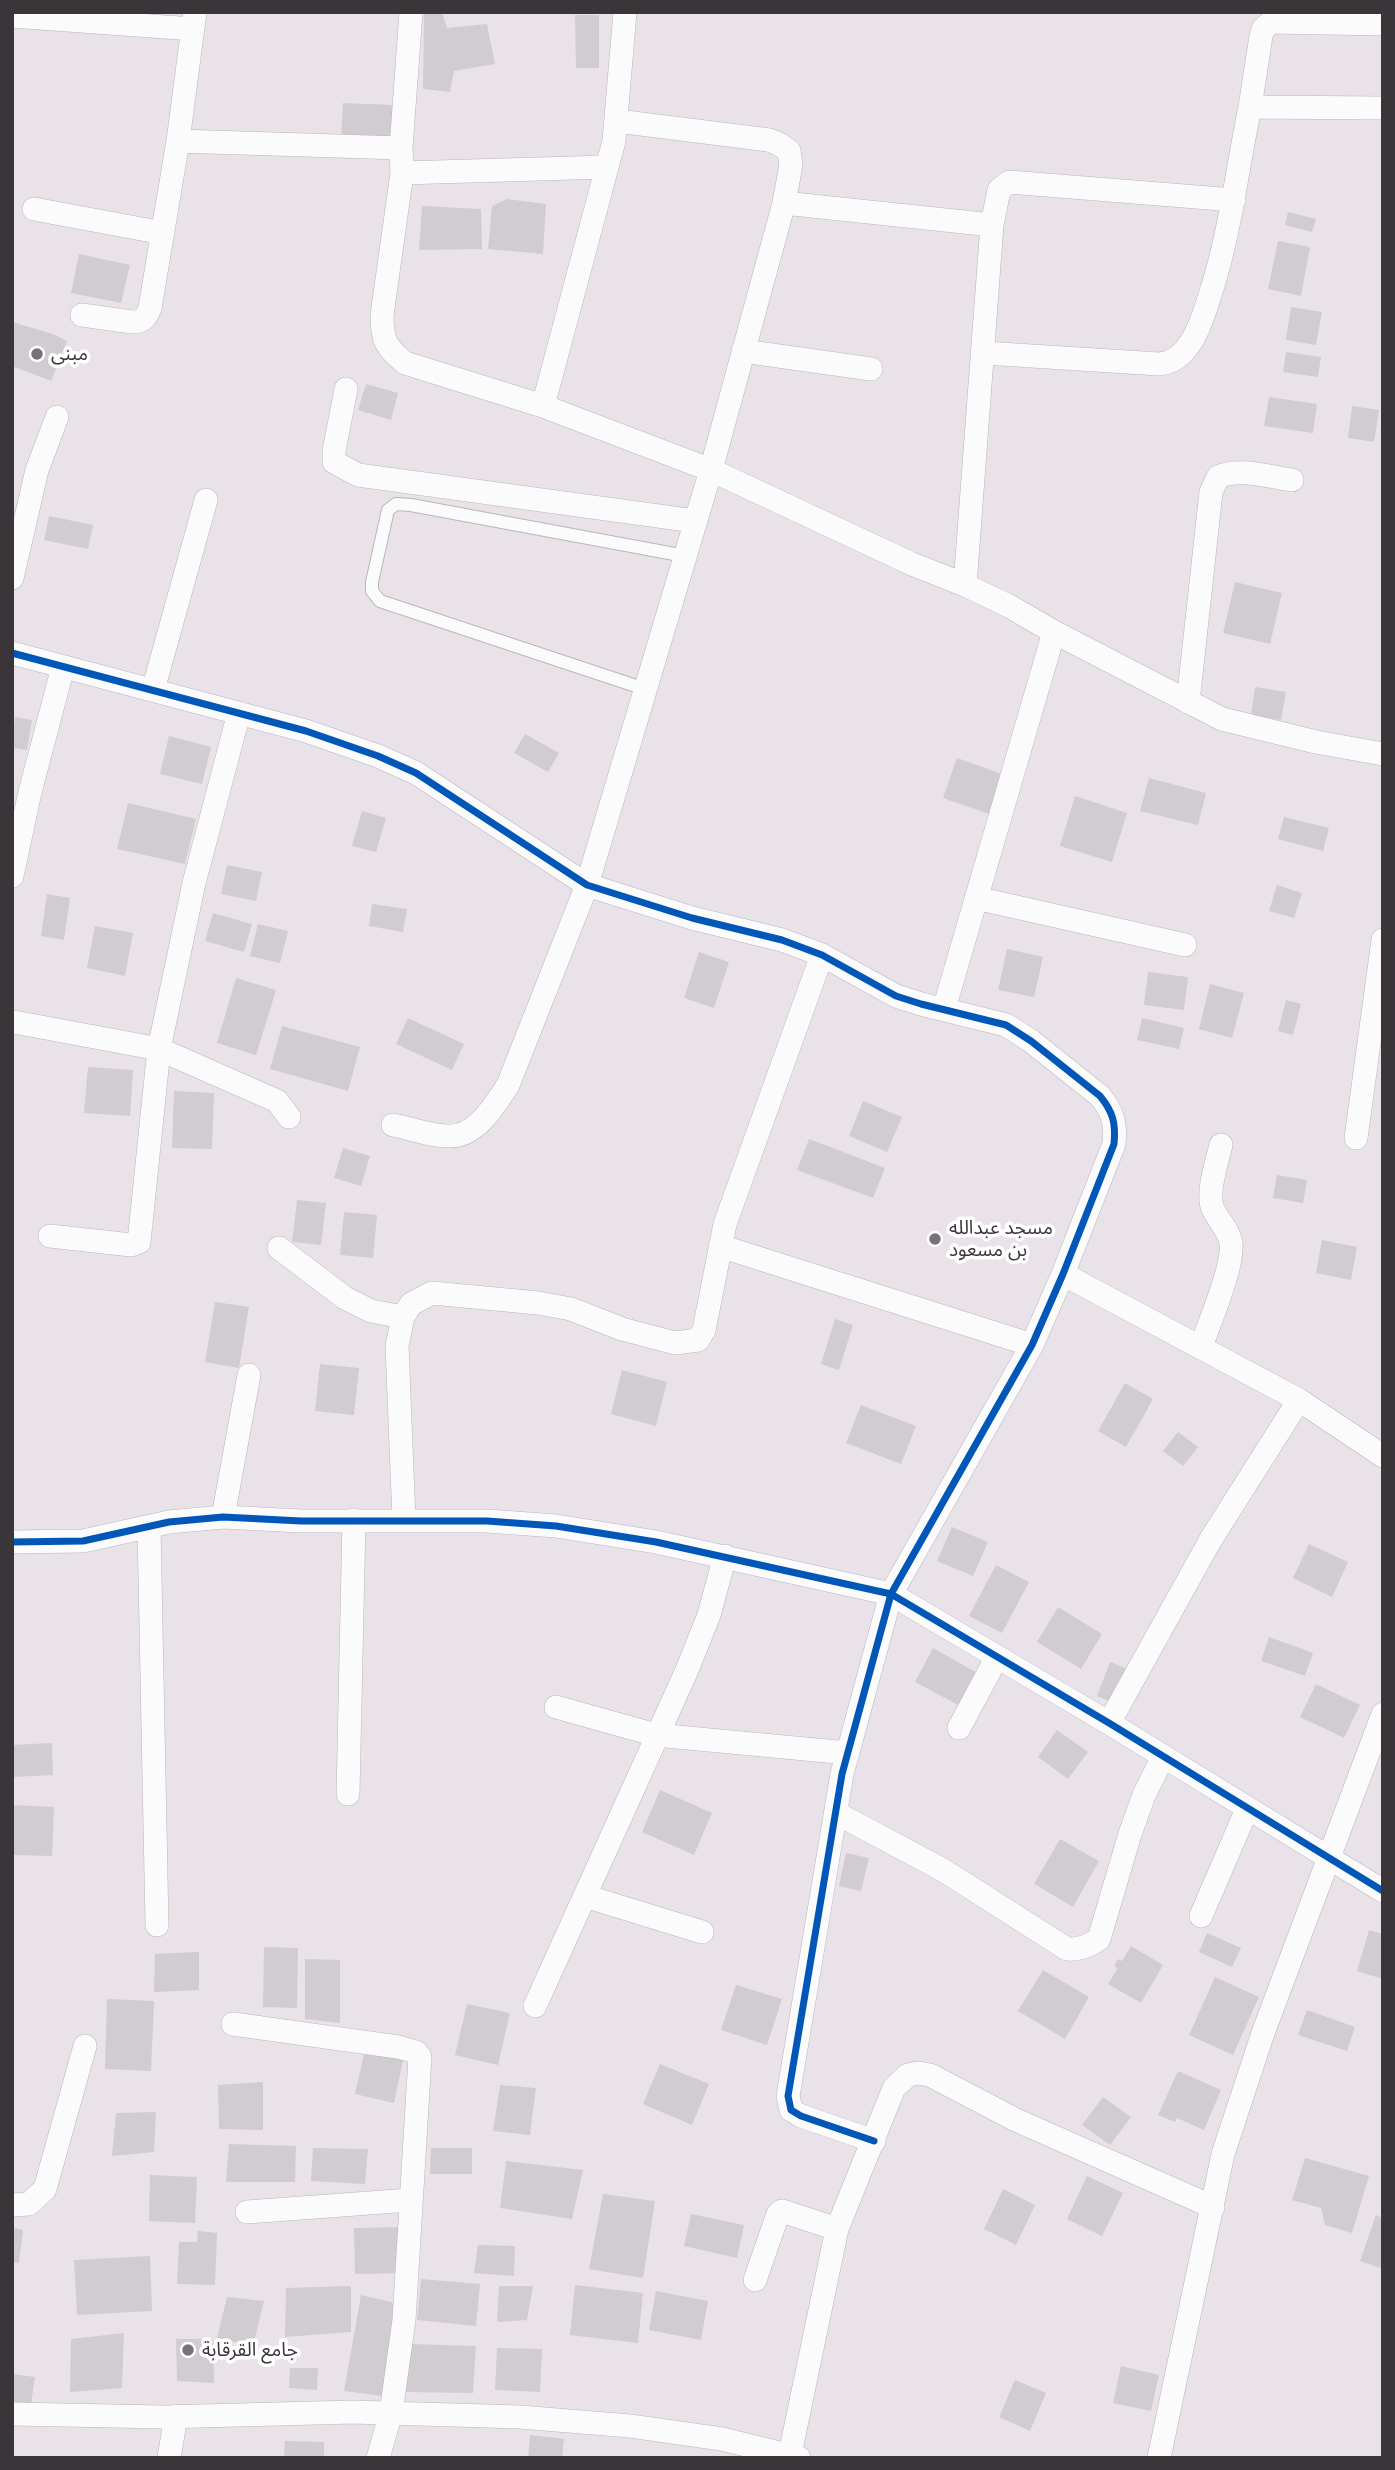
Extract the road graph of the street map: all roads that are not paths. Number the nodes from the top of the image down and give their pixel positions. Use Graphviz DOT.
graph roads {
  1 [pos="411,12"];
  2 [pos="625,12"];
  3 [pos="12,16"];
  4 [pos="194,21"];
  5 [pos="1383,24"];
  6 [pos="1250,107"];
  7 [pos="1383,108"];
  8 [pos="617,121"];
  9 [pos="178,141"];
  10 [pos="401,148"];
  11 [pos="607,167"];
  12 [pos="402,173"];
  13 [pos="1234,200"];
  14 [pos="784,203"];
  15 [pos="34,209"];
  16 [pos="992,225"];
  17 [pos="163,233"];
  18 [pos="82,315"];
  19 [pos="743,351"];
  20 [pos="984,353"];
  21 [pos="871,369"];
  22 [pos="346,389"];
  23 [pos="543,405"];
  24 [pos="57,417"];
  25 [pos="711,470"];
  26 [pos="1292,480"];
  27 [pos="206,500"];
  28 [pos="695,522"];
  29 [pos="685,556"];
  30 [pos="12,578"];
  31 [pos="965,585"];
  32 [pos="1054,632"];
  33 [pos="12,653"];
  34 [pos="64,667"];
  35 [pos="645,689"];
  36 [pos="153,690"];
  37 [pos="1188,702"];
  38 [pos="239,713"];
  39 [pos="1383,754"];
  40 [pos="12,876"];
  41 [pos="587,885"];
  42 [pos="976,898"];
  43 [pos="1383,940"];
  44 [pos="1185,945"];
  45 [pos="822,955"];
  46 [pos="944,1009"];
  47 [pos="14,1022"];
  48 [pos="159,1049"];
  49 [pos="289,1117"];
  50 [pos="393,1125"];
  51 [pos="1356,1138"];
  52 [pos="1221,1145"];
  53 [pos="51,1236"];
  54 [pos="720,1246"];
  55 [pos="279,1248"];
  56 [pos="1063,1274"];
  57 [pos="403,1317"];
  58 [pos="1032,1345"];
  59 [pos="1201,1347"];
  60 [pos="249,1375"];
  61 [pos="1299,1400"];
  62 [pos="1383,1456"];
  63 [pos="223,1517"];
  64 [pos="354,1520"];
  65 [pos="404,1520"];
  66 [pos="149,1527"];
  67 [pos="12,1542"];
  68 [pos="725,1556"];
  69 [pos="891,1594"];
  70 [pos="997,1657"];
  71 [pos="556,1707"];
  72 [pos="1383,1714"];
  73 [pos="1109,1723"];
  74 [pos="959,1728"];
  75 [pos="656,1735"];
  76 [pos="848,1753"];
  77 [pos="1163,1757"];
  78 [pos="348,1794"];
  79 [pos="1247,1809"];
  80 [pos="836,1813"];
  81 [pos="1328,1858"];
  82 [pos="1383,1891"];
  83 [pos="585,1896"];
  84 [pos="1201,1916"];
  85 [pos="156,1925"];
  86 [pos="702,1932"];
  87 [pos="535,2006"];
  88 [pos="233,2024"];
  89 [pos="85,2046"];
  90 [pos="874,2141"];
  91 [pos="410,2200"];
  92 [pos="12,2205"];
  93 [pos="1213,2207"];
  94 [pos="247,2212"];
  95 [pos="836,2229"];
  96 [pos="755,2280"];
  97 [pos="391,2413"];
  98 [pos="12,2414"];
  99 [pos="176,2416"];
  100 [pos="722,2449"];
  101 [pos="795,2456"];
  102 [pos="169,2458"];
  103 [pos="379,2458"];
  104 [pos="1159,2458"];
  1 -- 10 [label="street"];
  2 -- 8 [label="street"];
  3 -- 4 [label="street"];
  4 -- 9 [label="street"];
  5 -- 6 [label="street"];
  6 -- 7 [label="street"];
  6 -- 13 [label="street"];
  8 -- 11 [label="street"];
  8 -- 14 [label="street"];
  9 -- 10 [label="street"];
  9 -- 17 [label="street"];
  10 -- 12 [label="street"];
  11 -- 12 [label="street"];
  11 -- 23 [label="street"];
  12 -- 23 [label="street"];
  13 -- 16 [label="street"];
  13 -- 20 [label="street"];
  14 -- 16 [label="street"];
  14 -- 19 [label="street"];
  15 -- 17 [label="street"];
  16 -- 20 [label="street"];
  17 -- 18 [label="street"];
  19 -- 21 [label="street"];
  19 -- 25 [label="street"];
  20 -- 31 [label="street"];
  22 -- 28 [label="street"];
  23 -- 25 [label="street"];
  24 -- 30 [label="street"];
  25 -- 28 [label="street"];
  25 -- 31 [label="street"];
  26 -- 37 [label="street"];
  27 -- 36 [label="street"];
  28 -- 29 [label="street"];
  29 -- 35 [label="street"];
  29 -- 35 [label="lane"];
  31 -- 32 [label="street"];
  32 -- 37 [label="street"];
  32 -- 42 [label="street"];
  33 -- 34 [label="street"];
  34 -- 36 [label="street"];
  34 -- 40 [label="street"];
  35 -- 41 [label="street"];
  36 -- 38 [label="street"];
  37 -- 39 [label="street"];
  38 -- 41 [label="street"];
  38 -- 48 [label="street"];
  41 -- 45 [label="street"];
  41 -- 50 [label="street"];
  42 -- 44 [label="street"];
  42 -- 46 [label="street"];
  43 -- 51 [label="street"];
  45 -- 46 [label="street"];
  45 -- 54 [label="street"];
  46 -- 56 [label="street"];
  47 -- 48 [label="street"];
  48 -- 49 [label="street"];
  48 -- 53 [label="street"];
  52 -- 59 [label="street"];
  54 -- 57 [label="street"];
  54 -- 58 [label="street"];
  55 -- 57 [label="street"];
  56 -- 58 [label="street"];
  56 -- 59 [label="street"];
  57 -- 65 [label="street"];
  58 -- 69 [label="street"];
  59 -- 61 [label="street"];
  60 -- 63 [label="street"];
  61 -- 62 [label="street"];
  61 -- 73 [label="street"];
  63 -- 64 [label="street"];
  63 -- 66 [label="street"];
  64 -- 65 [label="street"];
  64 -- 78 [label="street"];
  65 -- 68 [label="street"];
  66 -- 67 [label="street"];
  66 -- 85 [label="street"];
  68 -- 69 [label="street"];
  68 -- 75 [label="street"];
  69 -- 70 [label="street"];
  69 -- 76 [label="street"];
  70 -- 73 [label="street"];
  70 -- 74 [label="street"];
  71 -- 75 [label="street"];
  72 -- 81 [label="street"];
  73 -- 77 [label="street"];
  75 -- 76 [label="street"];
  75 -- 83 [label="street"];
  76 -- 80 [label="street"];
  77 -- 79 [label="street"];
  77 -- 80 [label="street"];
  79 -- 81 [label="street"];
  79 -- 84 [label="street"];
  80 -- 90 [label="street"];
  81 -- 82 [label="street"];
  81 -- 93 [label="street"];
  83 -- 86 [label="street"];
  83 -- 87 [label="street"];
  88 -- 91 [label="street"];
  89 -- 92 [label="street"];
  90 -- 93 [label="street"];
  90 -- 95 [label="street"];
  91 -- 94 [label="street"];
  91 -- 97 [label="street"];
  93 -- 104 [label="street"];
  95 -- 96 [label="street"];
  95 -- 101 [label="street"];
  97 -- 99 [label="street"];
  97 -- 100 [label="street"];
  97 -- 103 [label="street"];
  98 -- 99 [label="street"];
  99 -- 102 [label="street"];
  100 -- 101 [label="street"];
}
